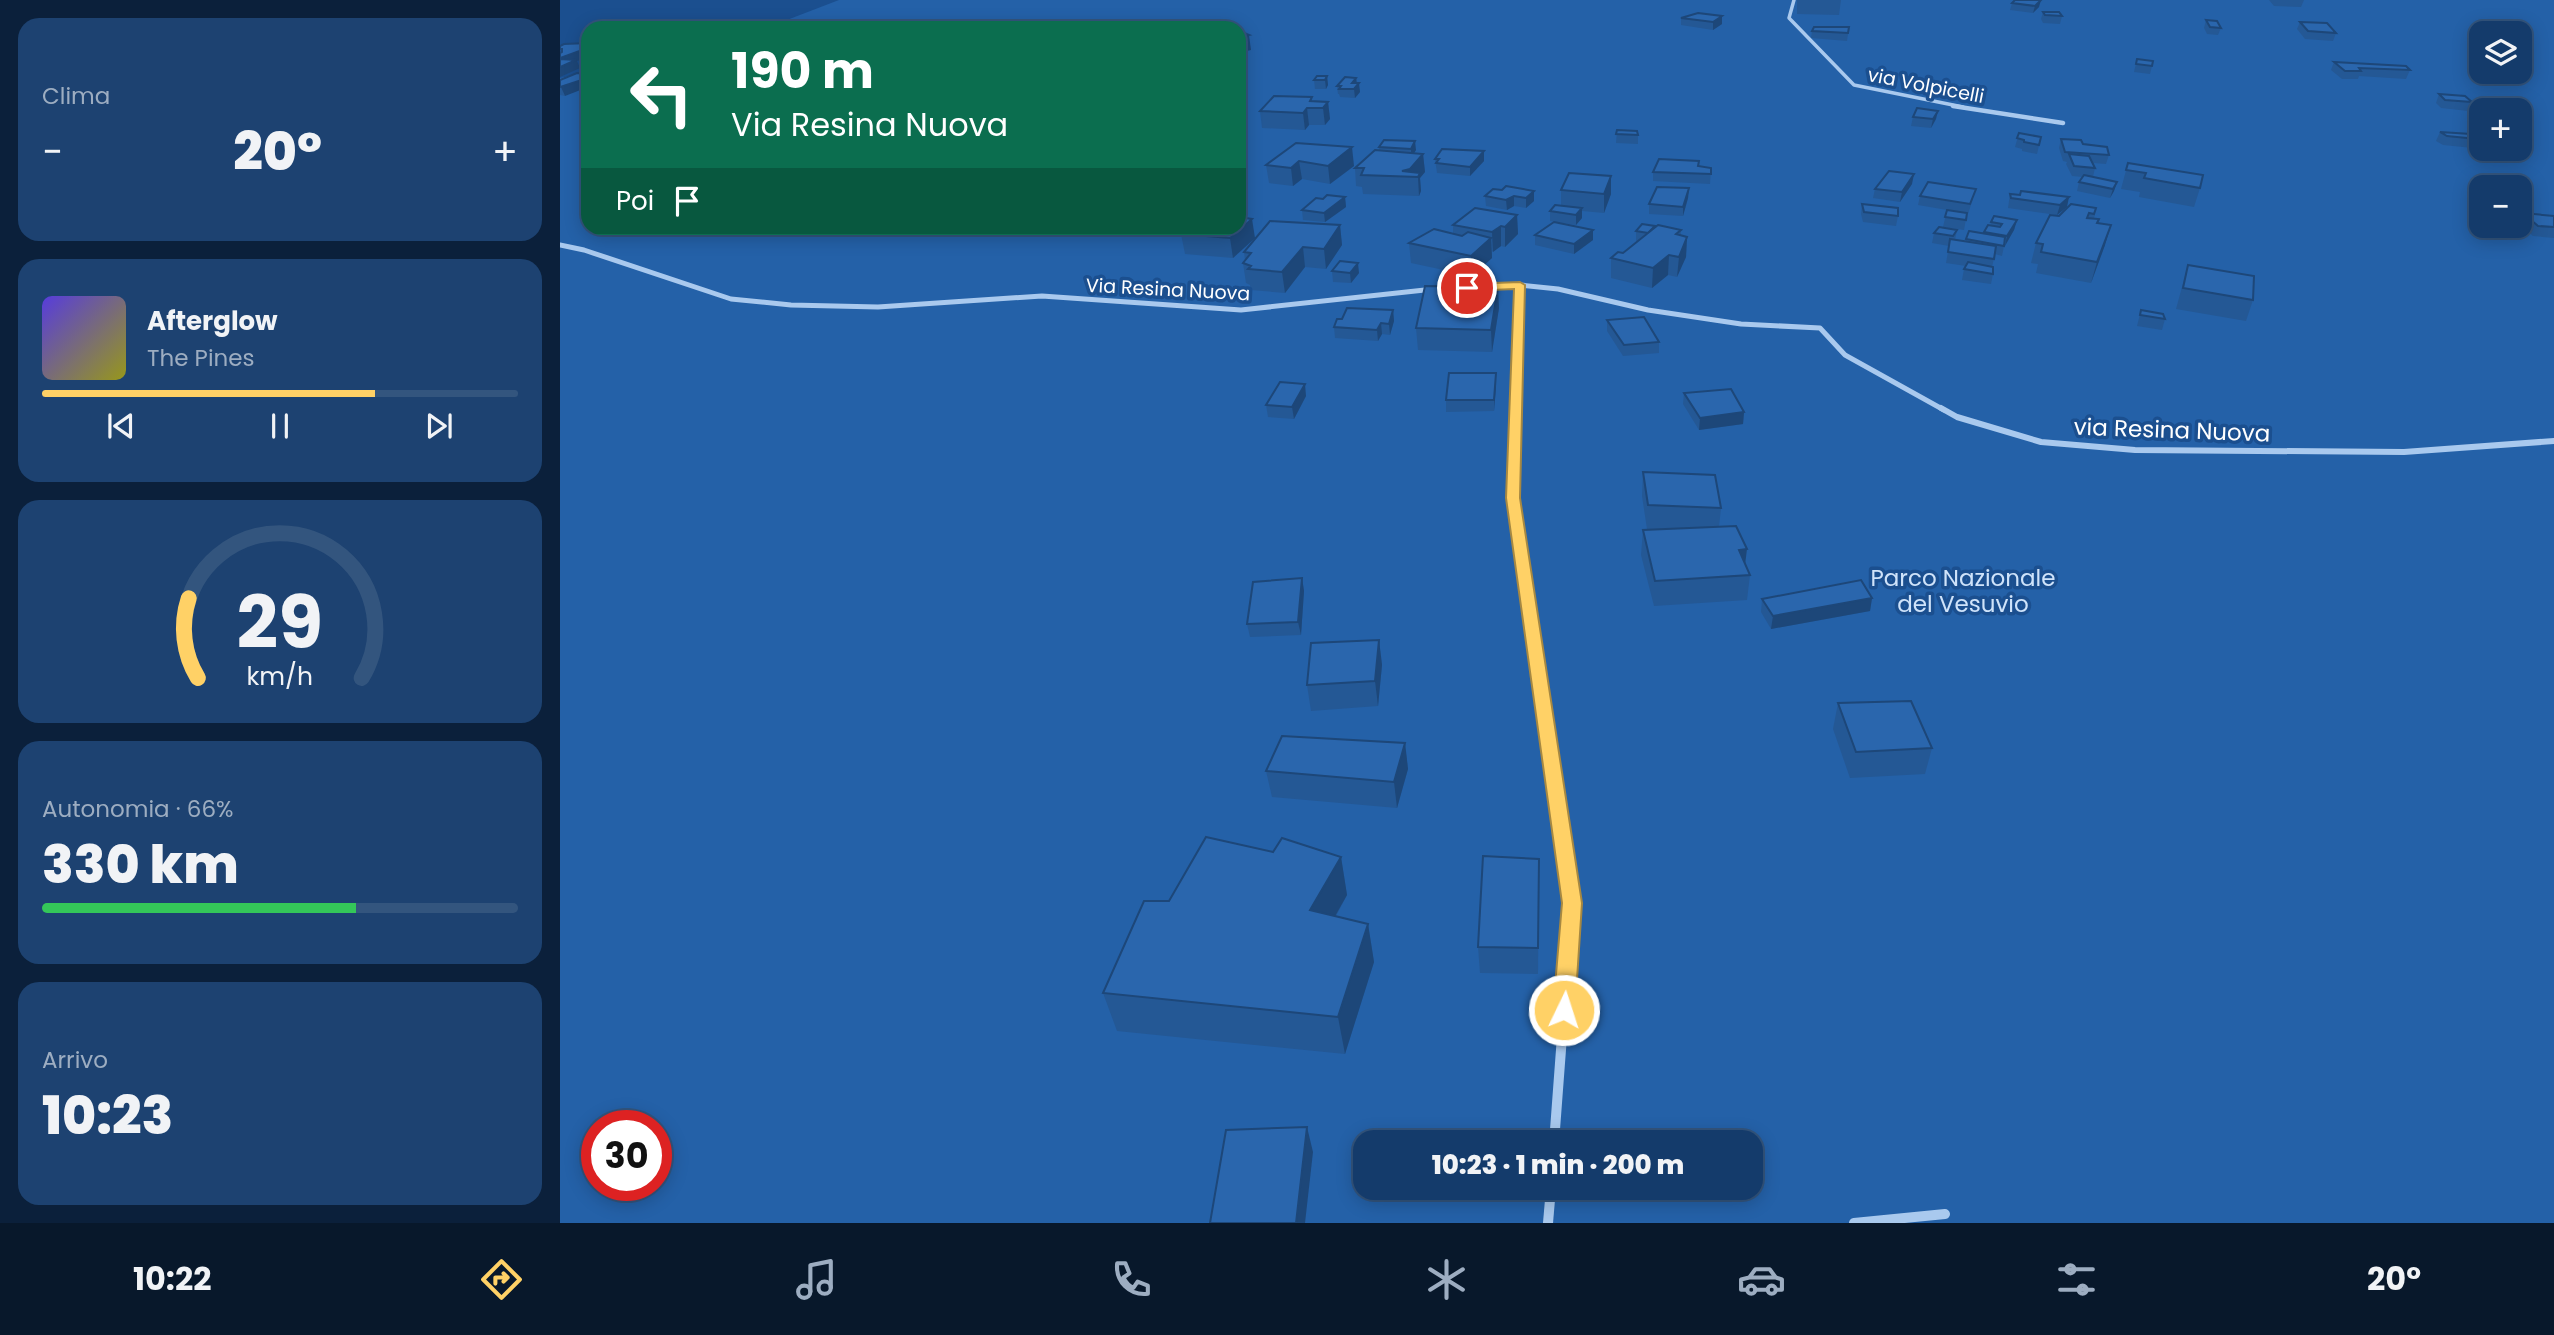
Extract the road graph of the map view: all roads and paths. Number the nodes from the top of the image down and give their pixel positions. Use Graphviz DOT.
graph roads {
  1 [pos="1794,0"];
  2 [pos="2063,123"];
  3 [pos="560,245"];
  4 [pos="1520,285"];
  5 [pos="1467,288"];
  6 [pos="1441,289"];
  7 [pos="2554,441"];
  8 [pos="1555,1130"];
  9 [pos="1550,1200"];
  10 [pos="1945,1214"];
  11 [pos="1548,1223"];
  12 [pos="1854,1223"];
  1 -- 2 [label="street, via Volpicelli"];
  3 -- 6 [label="street, Via Resina Nuova"];
  4 -- 5 [label="street"];
  4 -- 7 [label="street, via Resina Nuova"];
  4 -- 8 [label="street"];
  9 -- 11 [label="street"];
  10 -- 12 [label="street"];
}
